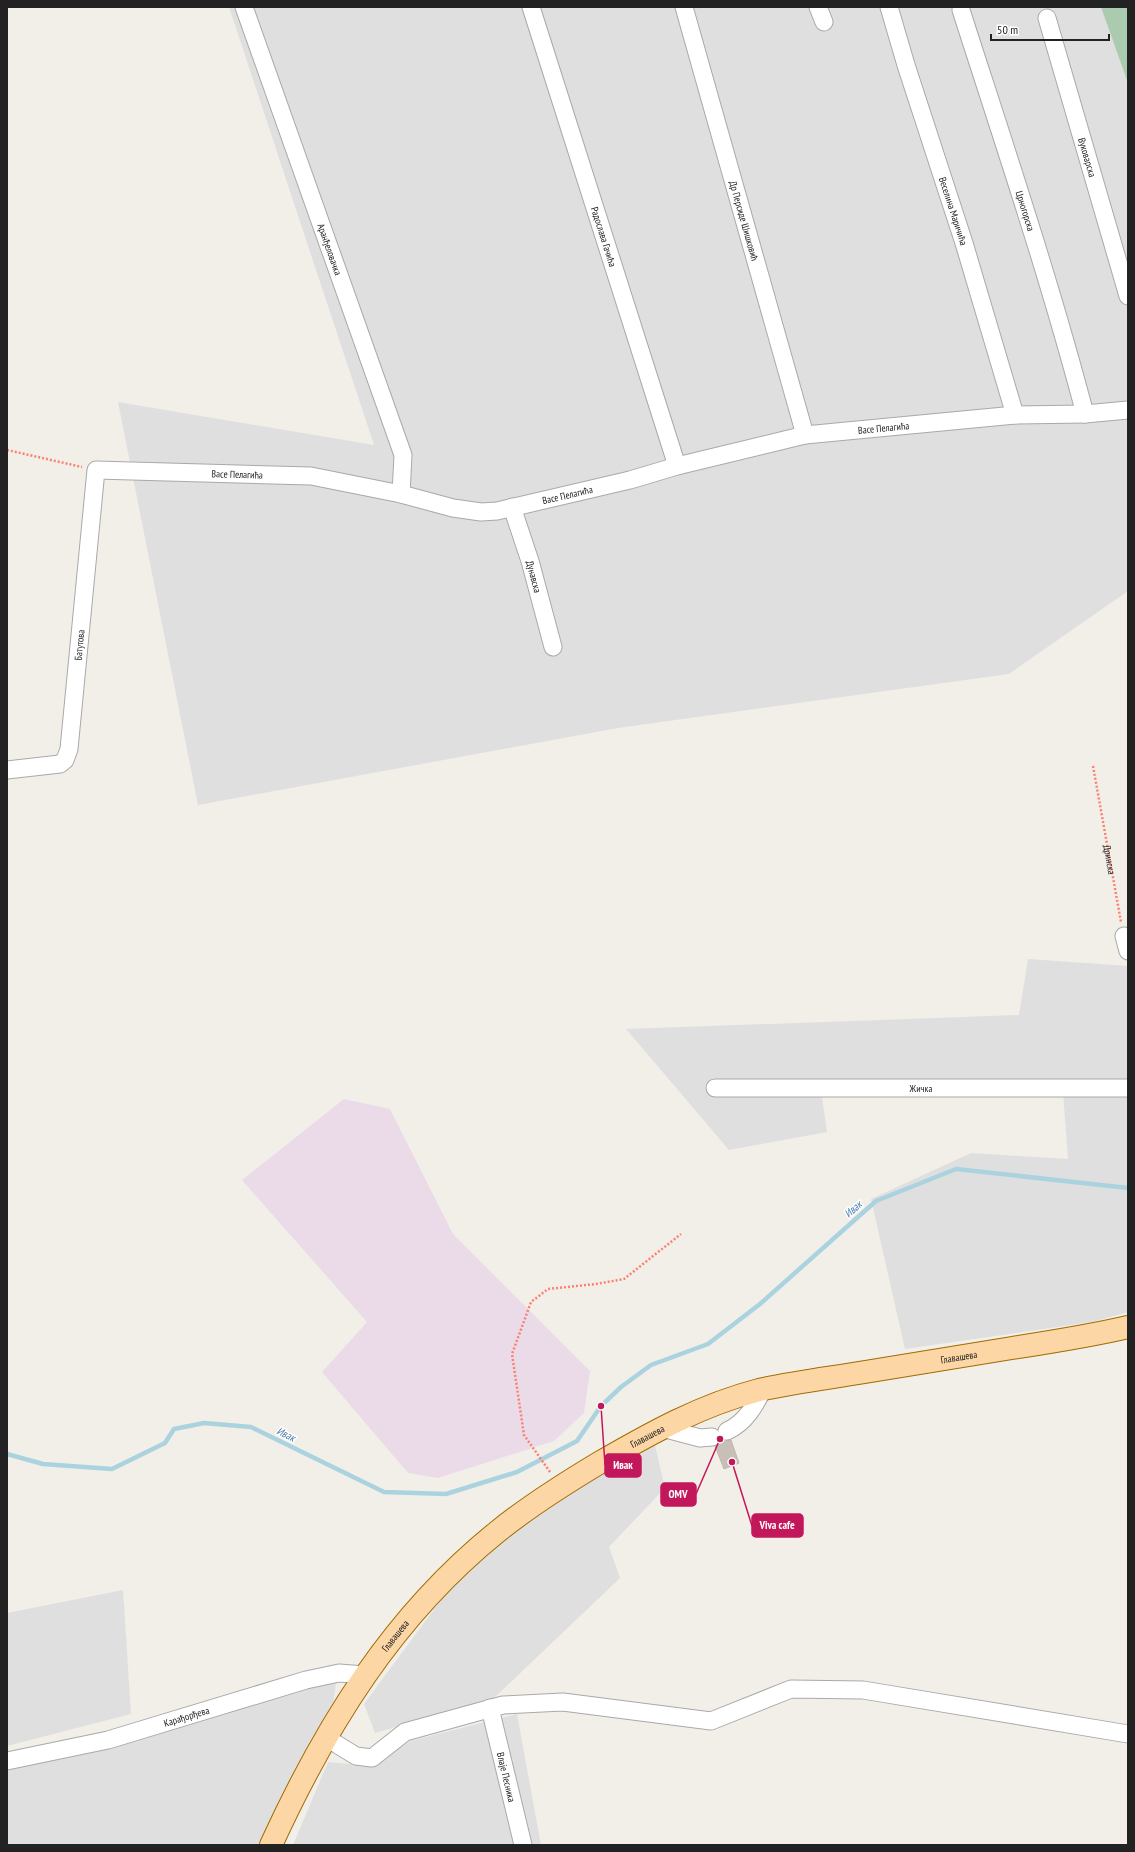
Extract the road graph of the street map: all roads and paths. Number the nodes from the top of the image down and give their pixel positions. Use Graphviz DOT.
graph roads {
  1 [pos="244,7"];
  2 [pos="531,7"];
  3 [pos="684,7"];
  4 [pos="889,7"];
  5 [pos="961,10"];
  6 [pos="1047,18"];
  7 [pos="1128,296"];
  8 [pos="1128,410"];
  9 [pos="1084,414"];
  10 [pos="1015,415"];
  11 [pos="805,435"];
  12 [pos="7,450"];
  13 [pos="677,466"];
  14 [pos="96,470"];
  15 [pos="401,494"];
  16 [pos="512,508"];
  17 [pos="553,647"];
  18 [pos="1093,766"];
  19 [pos="7,770"];
  20 [pos="1126,944"];
  21 [pos="715,1088"];
  22 [pos="1128,1088"];
  23 [pos="681,1234"];
  24 [pos="1128,1327"];
  25 [pos="763,1389"];
  26 [pos="662,1428"];
  27 [pos="544,1464"];
  28 [pos="365,1675"];
  29 [pos="490,1708"];
  30 [pos="1128,1734"];
  31 [pos="326,1737"];
  32 [pos="7,1761"];
  33 [pos="270,1845"];
  34 [pos="523,1845"];
  1 -- 15 [label="street, Аранђеловачка"];
  2 -- 13 [label="street, Радослава Гачића"];
  3 -- 11 [label="street, Др Персиде Шишковић"];
  4 -- 10 [label="street, Веселина Маричића"];
  5 -- 9 [label="street, Црногорска"];
  6 -- 7 [label="street, Вуковарска"];
  8 -- 9 [label="street, Васе Пелагића"];
  9 -- 10 [label="street, Васе Пелагића"];
  10 -- 11 [label="street, Васе Пелагића"];
  11 -- 13 [label="street, Васе Пелагића"];
  12 -- 14 [label="path"];
  13 -- 16 [label="street, Васе Пелагића"];
  14 -- 15 [label="street, Васе Пелагића"];
  14 -- 19 [label="street, Батутова"];
  15 -- 16 [label="street, Васе Пелагића"];
  16 -- 17 [label="street, Дунавска"];
  18 -- 20 [label="path, Дринска"];
  21 -- 22 [label="street, Жичка"];
  23 -- 27 [label="path"];
  24 -- 25 [label="main road, Главашева"];
  25 -- 26 [label="main road, Главашева"];
  25 -- 26 [label="street"];
  26 -- 28 [label="main road, Главашева"];
  28 -- 31 [label="main road, Главашева"];
  28 -- 32 [label="street, Карађорђева"];
  29 -- 30 [label="street"];
  29 -- 31 [label="street"];
  29 -- 34 [label="street, Влаје Песника"];
  31 -- 33 [label="main road, Главашева"];
}
